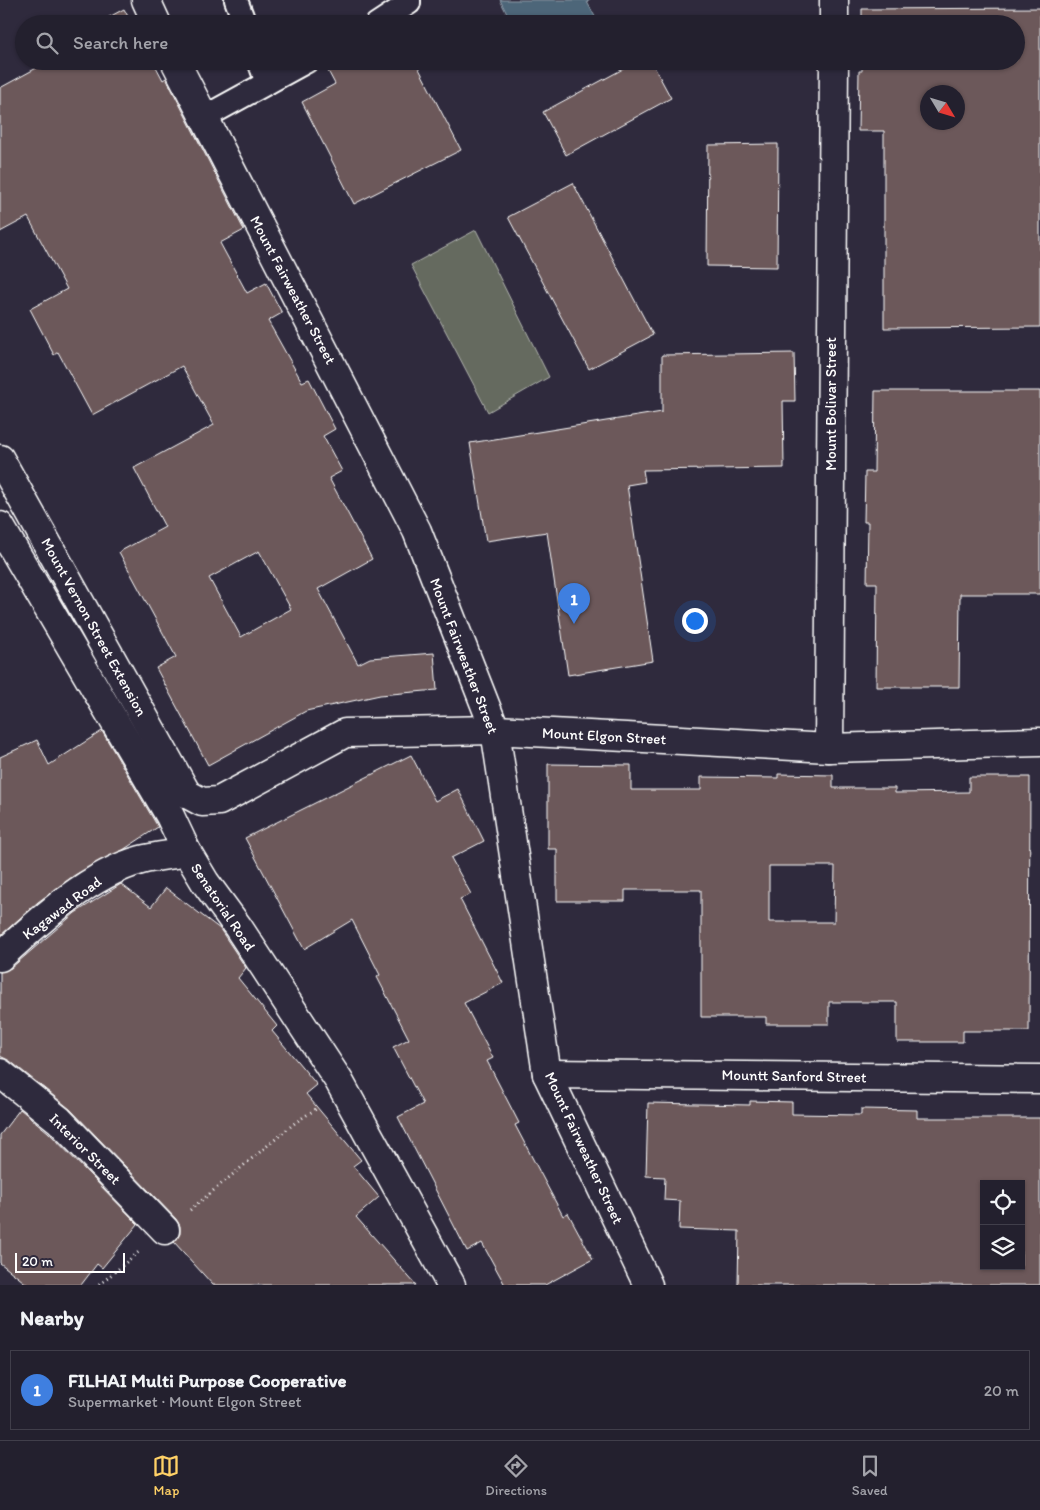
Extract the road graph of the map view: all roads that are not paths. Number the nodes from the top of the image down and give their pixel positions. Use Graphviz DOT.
graph roads {
  1 [pos="146,0"];
  2 [pos="236,0"];
  3 [pos="409,0"];
  4 [pos="834,0"];
  5 [pos="154,15"];
  6 [pos="242,15"];
  7 [pos="391,15"];
  8 [pos="834,15"];
  9 [pos="180,70"];
  10 [pos="262,70"];
  11 [pos="291,70"];
  12 [pos="834,70"];
  13 [pos="267,83"];
  14 [pos="203,118"];
  15 [pos="0,459"];
  16 [pos="0,526"];
  17 [pos="495,730"];
  18 [pos="1040,742"];
  19 [pos="829,748"];
  20 [pos="187,794"];
  21 [pos="187,852"];
  22 [pos="0,957"];
  23 [pos="0,1073"];
  24 [pos="548,1074"];
  25 [pos="1040,1079"];
  26 [pos="165,1230"];
  27 [pos="451,1285"];
  28 [pos="648,1285"];
  1 -- 5 [label="street"];
  2 -- 6 [label="lane"];
  3 -- 7 [label="lane"];
  4 -- 8 [label="street"];
  9 -- 14 [label="street, Mount Fairweather Street"];
  10 -- 13 [label="lane"];
  11 -- 13 [label="lane"];
  12 -- 19 [label="street, Mount Bolivar Street"];
  13 -- 14 [label="lane"];
  14 -- 17 [label="street, Mount Fairweather Street"];
  15 -- 20 [label="street, Mount Vernon Street Extension"];
  16 -- 21 [label="street, Senatorial Road"];
  17 -- 19 [label="street, Mount Elgon Street"];
  17 -- 20 [label="street, Mount Elgon Street"];
  17 -- 24 [label="street, Mount Fairweather Street"];
  18 -- 19 [label="street, Mount Elgon Street"];
  21 -- 22 [label="street, Kagawad Road"];
  21 -- 27 [label="street, Senatorial Road"];
  23 -- 26 [label="street, Interior Street"];
  24 -- 25 [label="street, Mountt Sanford Street"];
  24 -- 28 [label="street, Mount Fairweather Street"];
}
